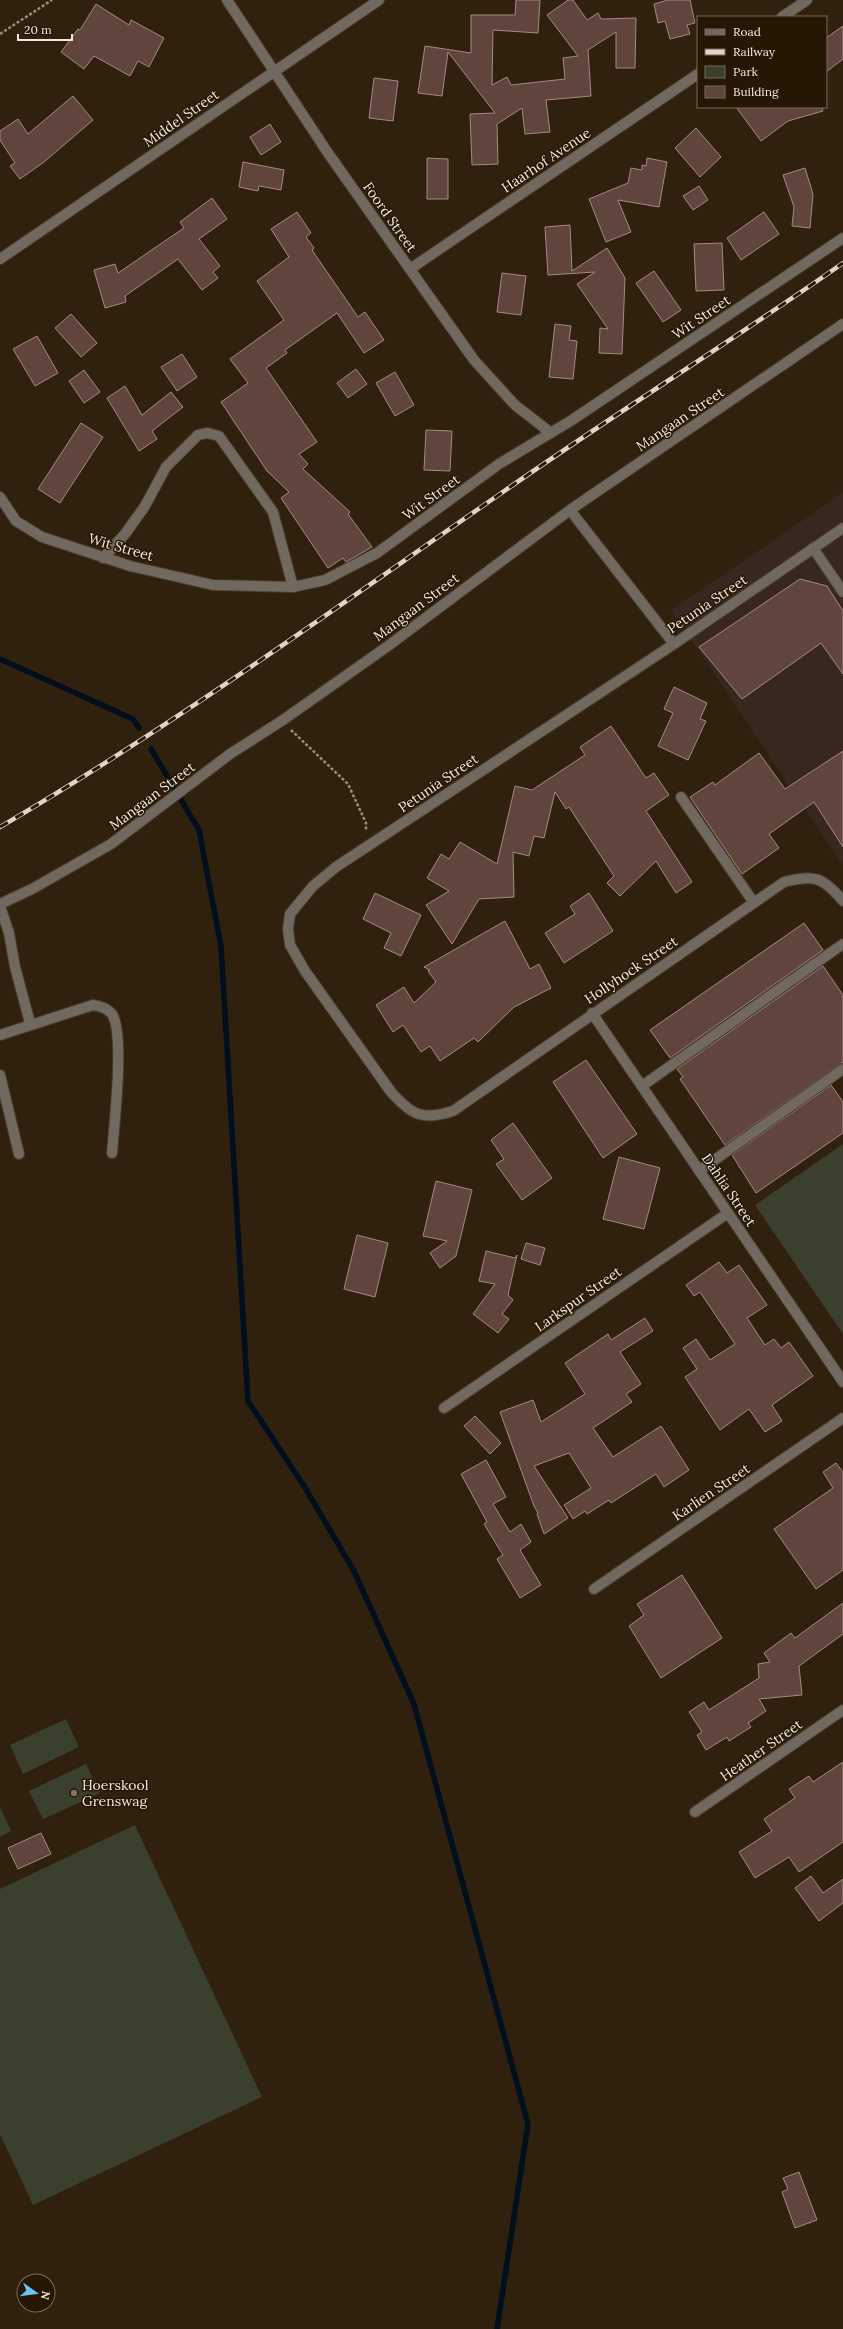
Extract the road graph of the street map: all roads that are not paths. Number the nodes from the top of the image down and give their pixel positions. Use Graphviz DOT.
graph roads {
  1 [pos="227,0"];
  2 [pos="379,0"];
  3 [pos="807,0"];
  4 [pos="783,16"];
  5 [pos="274,71"];
  6 [pos="697,75"];
  7 [pos="843,238"];
  8 [pos="0,259"];
  9 [pos="410,269"];
  10 [pos="843,324"];
  11 [pos="551,433"];
  12 [pos="0,497"];
  13 [pos="570,510"];
  14 [pos="843,528"];
  15 [pos="813,548"];
  16 [pos="103,558"];
  17 [pos="293,588"];
  18 [pos="843,592"];
  19 [pos="674,644"];
  20 [pos="681,797"];
  21 [pos="843,901"];
  22 [pos="754,903"];
  23 [pos="0,905"];
  24 [pos="843,944"];
  25 [pos="592,1013"];
  26 [pos="30,1023"];
  27 [pos="0,1034"];
  28 [pos="843,1069"];
  29 [pos="0,1075"];
  30 [pos="642,1086"];
  31 [pos="453,1111"];
  32 [pos="112,1153"];
  33 [pos="19,1154"];
  34 [pos="699,1171"];
  35 [pos="728,1213"];
  36 [pos="843,1382"];
  37 [pos="444,1408"];
  38 [pos="843,1418"];
  39 [pos="594,1588"];
  40 [pos="843,1710"];
  41 [pos="695,1812"];
  1 -- 5 [label="street, Foord Street"];
  2 -- 5 [label="street, Middel Street"];
  3 -- 4 [label="street"];
  5 -- 8 [label="street, Middel Street"];
  5 -- 9 [label="street, Foord Street"];
  6 -- 9 [label="street, Haarhof Avenue"];
  7 -- 11 [label="street, Wit Street"];
  9 -- 11 [label="street, Foord Street"];
  10 -- 13 [label="street, Mangaan Street"];
  11 -- 17 [label="street, Wit Street"];
  12 -- 16 [label="street, Wit Street"];
  13 -- 19 [label="street"];
  13 -- 23 [label="street, Mangaan Street"];
  14 -- 15 [label="street, Petunia Street"];
  15 -- 18 [label="street"];
  15 -- 19 [label="street, Petunia Street"];
  16 -- 17 [label="street, Wit Street"];
  16 -- 17 [label="street"];
  19 -- 31 [label="street, Petunia Street"];
  20 -- 22 [label="street"];
  21 -- 22 [label="street, Hollyhock Street"];
  22 -- 25 [label="street, Hollyhock Street"];
  23 -- 26 [label="street"];
  24 -- 30 [label="street"];
  25 -- 30 [label="street, Dahlia Street"];
  25 -- 31 [label="street, Hollyhock Street"];
  26 -- 27 [label="street"];
  26 -- 32 [label="street"];
  28 -- 34 [label="street"];
  29 -- 33 [label="street"];
  30 -- 34 [label="street, Dahlia Street"];
  34 -- 35 [label="street, Dahlia Street"];
  35 -- 36 [label="street, Dahlia Street"];
  35 -- 37 [label="street, Larkspur Street"];
  38 -- 39 [label="street, Karlien Street"];
  40 -- 41 [label="street, Heather Street"];
}
